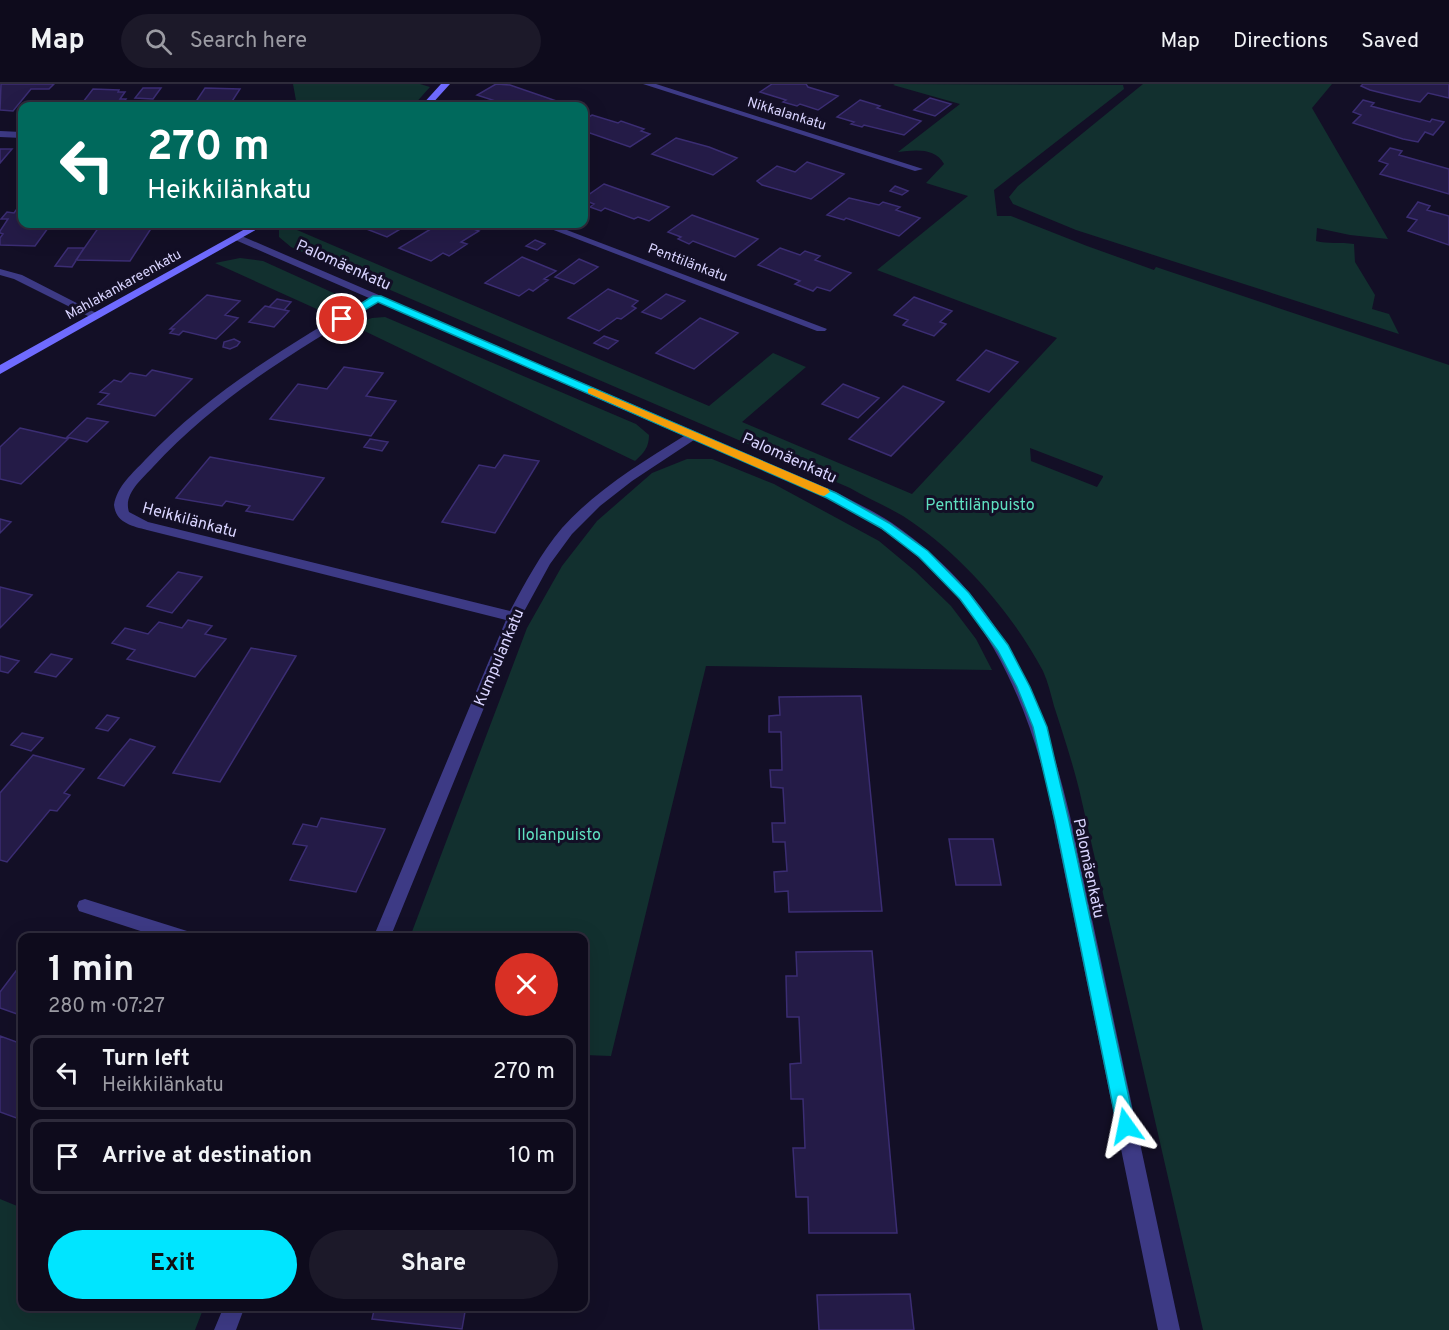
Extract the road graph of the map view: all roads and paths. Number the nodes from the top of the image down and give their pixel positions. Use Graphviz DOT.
graph roads {
  1 [pos="446,84"];
  2 [pos="647,84"];
  3 [pos="429,102"];
  4 [pos="0,134"];
  5 [pos="18,135"];
  6 [pos="918,168"];
  7 [pos="254,228"];
  8 [pos="554,228"];
  9 [pos="237,237"];
  10 [pos="0,272"];
  11 [pos="377,298"];
  12 [pos="96,316"];
  13 [pos="821,329"];
  14 [pos="0,370"];
  15 [pos="694,435"];
  16 [pos="514,617"];
  17 [pos="85,906"];
  18 [pos="171,933"];
  19 [pos="383,933"];
  20 [pos="233,1311"];
  21 [pos="225,1330"];
  22 [pos="1169,1330"];
  1 -- 3 [label="street"];
  2 -- 6 [label="street, Nikkalankatu"];
  4 -- 5 [label="street"];
  7 -- 9 [label="street, Mahlakankareenkatu"];
  8 -- 13 [label="street, Penttilänkatu"];
  9 -- 11 [label="street, Palomäenkatu"];
  9 -- 12 [label="street, Mahlakankareenkatu"];
  10 -- 12 [label="street"];
  11 -- 15 [label="street, Palomäenkatu"];
  11 -- 16 [label="street, Heikkilänkatu"];
  12 -- 14 [label="street, Mahlakankareenkatu"];
  15 -- 16 [label="street, Kumpulankatu"];
  15 -- 22 [label="street, Palomäenkatu"];
  16 -- 19 [label="street, Kumpulankatu"];
  17 -- 18 [label="street"];
  20 -- 21 [label="street"];
}
